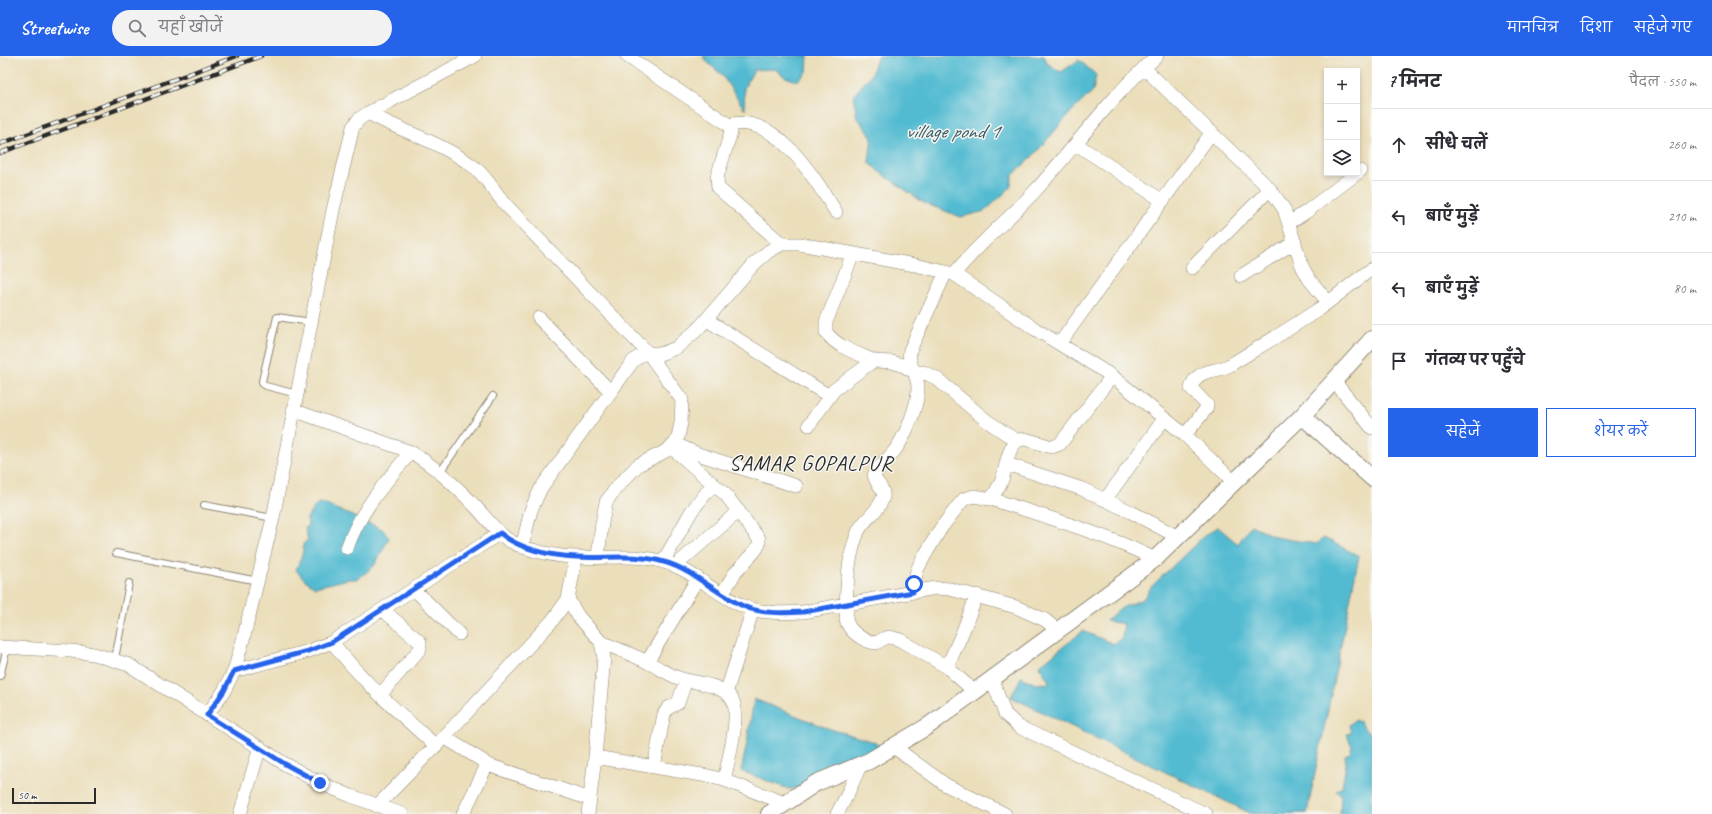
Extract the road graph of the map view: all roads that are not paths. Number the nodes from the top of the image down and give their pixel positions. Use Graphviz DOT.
graph roads {
  1 [pos="475,56"];
  2 [pos="627,56"];
  3 [pos="1158,56"];
  4 [pos="1144,68"];
  5 [pos="368,113"];
  6 [pos="729,125"];
  7 [pos="1212,132"];
  8 [pos="1076,144"];
  9 [pos="1353,176"];
  10 [pos="1270,189"];
  11 [pos="1164,201"];
  12 [pos="836,212"];
  13 [pos="1289,223"];
  14 [pos="1295,242"];
  15 [pos="782,244"];
  16 [pos="853,254"];
  17 [pos="1192,268"];
  18 [pos="1372,269"];
  19 [pos="950,273"];
  20 [pos="1241,276"];
  21 [pos="1328,302"];
  22 [pos="539,318"];
  23 [pos="707,320"];
  24 [pos="311,322"];
  25 [pos="1372,339"];
  26 [pos="1060,343"];
  27 [pos="648,352"];
  28 [pos="875,361"];
  29 [pos="914,372"];
  30 [pos="1112,376"];
  31 [pos="1334,381"];
  32 [pos="611,392"];
  33 [pos="296,394"];
  34 [pos="493,396"];
  35 [pos="829,396"];
  36 [pos="293,410"];
  37 [pos="1302,416"];
  38 [pos="1164,419"];
  39 [pos="809,425"];
  40 [pos="1372,428"];
  41 [pos="1184,435"];
  42 [pos="1017,441"];
  43 [pos="673,445"];
  44 [pos="411,452"];
  45 [pos="1007,464"];
  46 [pos="440,472"];
  47 [pos="1372,478"];
  48 [pos="1234,482"];
  49 [pos="713,484"];
  50 [pos="796,486"];
  51 [pos="991,499"];
  52 [pos="1106,500"];
  53 [pos="204,505"];
  54 [pos="739,511"];
  55 [pos="273,518"];
  56 [pos="500,533"];
  57 [pos="1178,537"];
  58 [pos="522,547"];
  59 [pos="347,548"];
  60 [pos="116,553"];
  61 [pos="598,556"];
  62 [pos="576,558"];
  63 [pos="1155,559"];
  64 [pos="669,564"];
  65 [pos="698,578"];
  66 [pos="258,581"];
  67 [pos="129,583"];
  68 [pos="414,588"];
  69 [pos="913,592"];
  70 [pos="722,594"];
  71 [pos="977,595"];
  72 [pos="568,599"];
  73 [pos="848,604"];
  74 [pos="753,609"];
  75 [pos="383,610"];
  76 [pos="1057,630"];
  77 [pos="459,634"];
  78 [pos="332,642"];
  79 [pos="602,642"];
  80 [pos="3,648"];
  81 [pos="115,659"];
  82 [pos="647,662"];
  83 [pos="947,668"];
  84 [pos="234,671"];
  85 [pos="0,676"];
  86 [pos="992,679"];
  87 [pos="686,680"];
  88 [pos="975,692"];
  89 [pos="726,693"];
  90 [pos="380,695"];
  91 [pos="207,715"];
  92 [pos="440,741"];
  93 [pos="894,746"];
  94 [pos="260,747"];
  95 [pos="595,757"];
  96 [pos="485,764"];
  97 [pos="860,766"];
  98 [pos="654,767"];
  99 [pos="724,780"];
  100 [pos="590,799"];
  101 [pos="787,804"];
  102 [pos="377,806"];
  103 [pos="240,814"];
  104 [pos="402,814"];
  105 [pos="463,814"];
  106 [pos="588,814"];
  107 [pos="769,814"];
  108 [pos="837,814"];
  109 [pos="1005,814"];
  110 [pos="1206,814"];
  1 -- 5 [label="street"];
  2 -- 6 [label="street"];
  3 -- 4 [label="street"];
  4 -- 7 [label="street"];
  4 -- 8 [label="street"];
  5 -- 24 [label="street"];
  5 -- 27 [label="street"];
  6 -- 12 [label="street"];
  6 -- 15 [label="street"];
  7 -- 10 [label="street"];
  7 -- 11 [label="street"];
  8 -- 11 [label="street"];
  8 -- 19 [label="street"];
  9 -- 13 [label="street"];
  10 -- 13 [label="street"];
  10 -- 17 [label="street"];
  11 -- 26 [label="street"];
  13 -- 14 [label="street"];
  14 -- 20 [label="street"];
  14 -- 21 [label="street"];
  15 -- 16 [label="street"];
  15 -- 23 [label="street"];
  16 -- 19 [label="street"];
  16 -- 28 [label="street"];
  18 -- 21 [label="street"];
  19 -- 26 [label="street"];
  19 -- 29 [label="street"];
  21 -- 41 [label="street"];
  22 -- 32 [label="street"];
  23 -- 27 [label="street"];
  23 -- 35 [label="street"];
  24 -- 33 [label="street"];
  24 -- 33 [label="lane"];
  25 -- 31 [label="street"];
  26 -- 30 [label="street"];
  27 -- 32 [label="street"];
  27 -- 43 [label="street"];
  28 -- 29 [label="street"];
  28 -- 35 [label="street"];
  29 -- 42 [label="street"];
  29 -- 73 [label="street"];
  30 -- 38 [label="street"];
  30 -- 42 [label="street"];
  31 -- 37 [label="street"];
  31 -- 40 [label="street"];
  32 -- 58 [label="street"];
  33 -- 36 [label="street"];
  34 -- 46 [label="lane"];
  35 -- 39 [label="street"];
  36 -- 44 [label="street"];
  36 -- 55 [label="street"];
  37 -- 47 [label="street"];
  37 -- 48 [label="street"];
  38 -- 41 [label="street"];
  38 -- 52 [label="street"];
  41 -- 48 [label="street"];
  42 -- 45 [label="street"];
  43 -- 49 [label="street"];
  43 -- 50 [label="street"];
  43 -- 61 [label="street"];
  44 -- 46 [label="street"];
  44 -- 59 [label="street"];
  45 -- 51 [label="street"];
  45 -- 52 [label="street"];
  46 -- 56 [label="street"];
  48 -- 57 [label="street"];
  49 -- 54 [label="street"];
  49 -- 64 [label="street"];
  51 -- 63 [label="street"];
  51 -- 69 [label="street"];
  52 -- 57 [label="street"];
  53 -- 55 [label="lane"];
  54 -- 64 [label="street"];
  54 -- 70 [label="street"];
  55 -- 66 [label="street"];
  56 -- 58 [label="street"];
  56 -- 68 [label="street"];
  57 -- 63 [label="street"];
  58 -- 62 [label="street"];
  60 -- 66 [label="lane"];
  61 -- 62 [label="street"];
  61 -- 64 [label="street"];
  62 -- 72 [label="street"];
  63 -- 76 [label="street"];
  64 -- 65 [label="street"];
  65 -- 70 [label="street"];
  65 -- 82 [label="street"];
  66 -- 84 [label="street"];
  67 -- 81 [label="lane"];
  68 -- 75 [label="street"];
  68 -- 77 [label="street"];
  69 -- 71 [label="street"];
  69 -- 73 [label="street"];
  70 -- 74 [label="street"];
  71 -- 76 [label="street"];
  71 -- 83 [label="street"];
  72 -- 79 [label="street"];
  72 -- 92 [label="street"];
  73 -- 74 [label="street"];
  73 -- 83 [label="street"];
  74 -- 89 [label="street"];
  75 -- 78 [label="street"];
  75 -- 90 [label="street"];
  76 -- 86 [label="street"];
  78 -- 84 [label="street"];
  78 -- 90 [label="street"];
  79 -- 82 [label="street"];
  79 -- 95 [label="street"];
  80 -- 81 [label="street"];
  80 -- 85 [label="lane"];
  81 -- 91 [label="street"];
  82 -- 87 [label="street"];
  83 -- 88 [label="street"];
  84 -- 91 [label="street"];
  86 -- 88 [label="street"];
  86 -- 110 [label="street"];
  87 -- 89 [label="street"];
  87 -- 98 [label="street"];
  88 -- 93 [label="street"];
  89 -- 99 [label="street"];
  90 -- 92 [label="street"];
  91 -- 94 [label="street"];
  92 -- 96 [label="street"];
  92 -- 102 [label="street"];
  93 -- 97 [label="street"];
  93 -- 109 [label="street"];
  94 -- 102 [label="street"];
  94 -- 103 [label="street"];
  95 -- 98 [label="street"];
  95 -- 100 [label="street"];
  96 -- 100 [label="street"];
  96 -- 105 [label="street"];
  97 -- 101 [label="street"];
  97 -- 108 [label="street"];
  98 -- 99 [label="street"];
  99 -- 101 [label="street"];
  100 -- 106 [label="street"];
  101 -- 107 [label="street"];
  102 -- 104 [label="street"];
}
